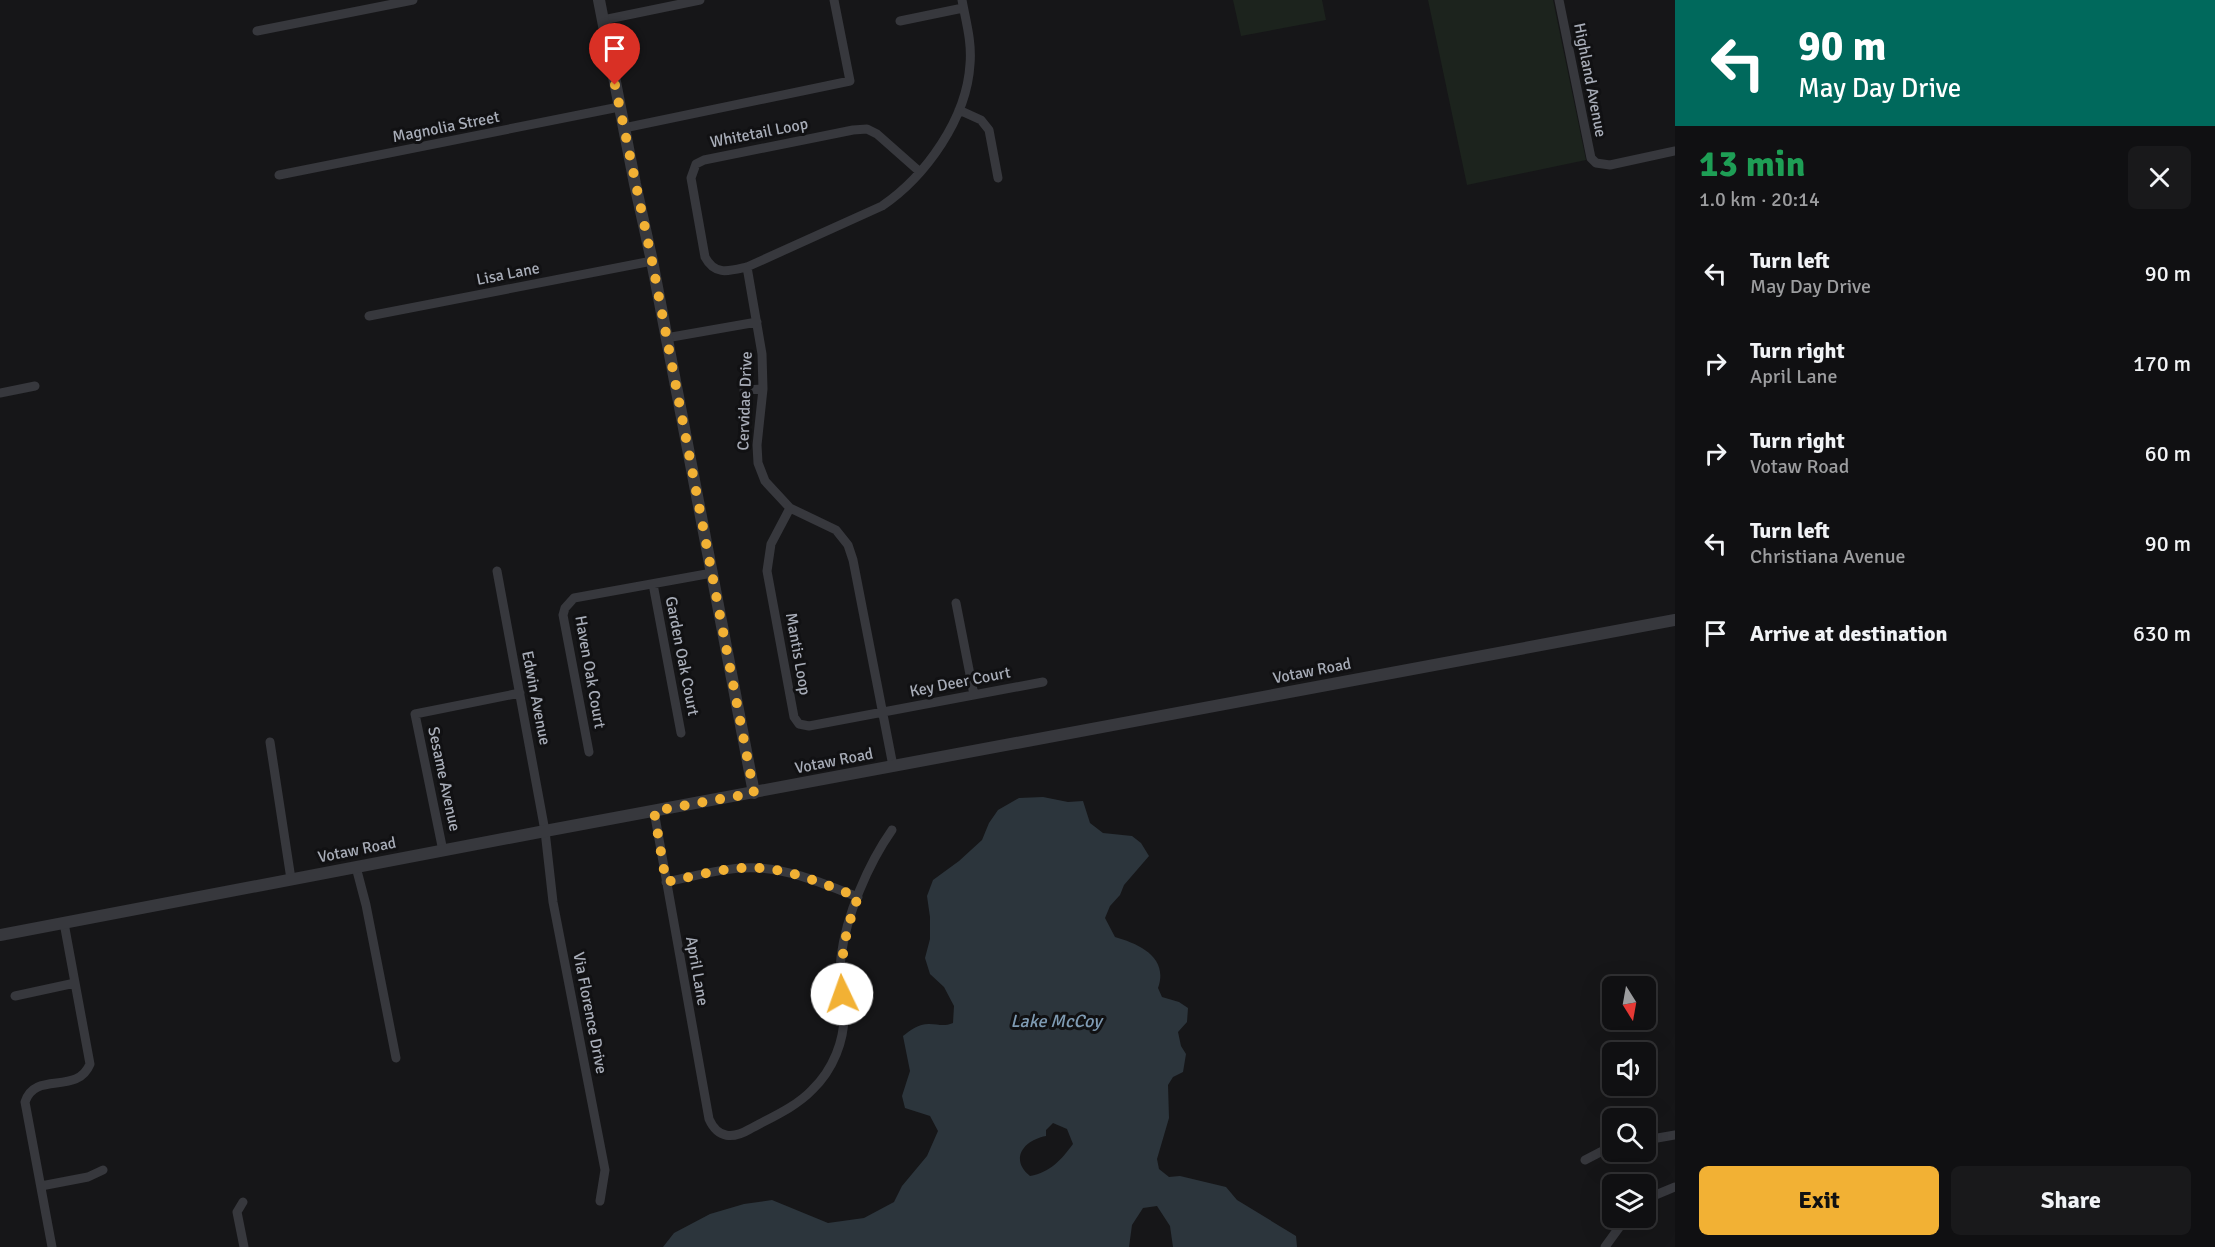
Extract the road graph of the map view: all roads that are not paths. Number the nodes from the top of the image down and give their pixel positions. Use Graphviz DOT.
graph roads {
  1 [pos="413,0"];
  2 [pos="599,0"];
  3 [pos="700,0"];
  4 [pos="834,0"];
  5 [pos="1559,0"];
  6 [pos="963,4"];
  7 [pos="603,20"];
  8 [pos="900,21"];
  9 [pos="257,31"];
  10 [pos="619,107"];
  11 [pos="959,110"];
  12 [pos="624,128"];
  13 [pos="1675,151"];
  14 [pos="920,172"];
  15 [pos="279,175"];
  16 [pos="998,178"];
  17 [pos="652,261"];
  18 [pos="747,267"];
  19 [pos="369,316"];
  20 [pos="757,322"];
  21 [pos="666,338"];
  22 [pos="35,386"];
  23 [pos="763,389"];
  24 [pos="744,390"];
  25 [pos="0,393"];
  26 [pos="790,508"];
  27 [pos="497,571"];
  28 [pos="712,573"];
  29 [pos="653,584"];
  30 [pos="956,603"];
  31 [pos="1675,620"];
  32 [pos="1043,681"];
  33 [pos="520,693"];
  34 [pos="974,695"];
  35 [pos="883,712"];
  36 [pos="681,733"];
  37 [pos="270,742"];
  38 [pos="589,752"];
  39 [pos="893,766"];
  40 [pos="754,793"];
  41 [pos="654,811"];
  42 [pos="892,830"];
  43 [pos="545,831"];
  44 [pos="443,851"];
  45 [pos="356,867"];
  46 [pos="291,879"];
  47 [pos="666,882"];
  48 [pos="858,897"];
  49 [pos="64,923"];
  50 [pos="0,935"];
  51 [pos="75,983"];
  52 [pos="15,996"];
  53 [pos="396,1058"];
  54 [pos="1675,1135"];
  55 [pos="1656,1138"];
  56 [pos="1602,1151"];
  57 [pos="1585,1160"];
  58 [pos="103,1170"];
  59 [pos="41,1186"];
  60 [pos="1675,1187"];
  61 [pos="1656,1195"];
  62 [pos="600,1201"];
  63 [pos="243,1202"];
  64 [pos="1619,1228"];
  65 [pos="52,1247"];
  66 [pos="244,1247"];
  67 [pos="1605,1247"];
  1 -- 9 [label="street"];
  2 -- 7 [label="street"];
  3 -- 7 [label="street"];
  4 -- 12 [label="street"];
  5 -- 13 [label="street, Highland Avenue"];
  6 -- 8 [label="street"];
  6 -- 11 [label="street"];
  7 -- 10 [label="street"];
  10 -- 12 [label="street"];
  10 -- 15 [label="street, Magnolia Street"];
  11 -- 14 [label="street"];
  11 -- 16 [label="street"];
  12 -- 17 [label="street"];
  14 -- 18 [label="street"];
  14 -- 18 [label="street, Whitetail Loop"];
  17 -- 19 [label="street, Lisa Lane"];
  17 -- 21 [label="street"];
  18 -- 20 [label="street, Cervidae Drive"];
  20 -- 21 [label="street"];
  20 -- 23 [label="street, Cervidae Drive"];
  21 -- 28 [label="street"];
  22 -- 25 [label="street"];
  23 -- 24 [label="street"];
  23 -- 26 [label="street, Cervidae Drive"];
  26 -- 35 [label="street, Cervidae Drive"];
  26 -- 35 [label="street, Mantis Loop"];
  27 -- 33 [label="street, Edwin Avenue"];
  28 -- 29 [label="street, Haven Oak Court"];
  28 -- 40 [label="street"];
  29 -- 36 [label="street, Garden Oak Court"];
  29 -- 38 [label="street, Haven Oak Court"];
  30 -- 34 [label="street"];
  31 -- 39 [label="street, Votaw Road"];
  32 -- 34 [label="street, Key Deer Court"];
  33 -- 43 [label="street, Edwin Avenue"];
  33 -- 44 [label="street, Sesame Avenue"];
  34 -- 35 [label="street, Key Deer Court"];
  35 -- 39 [label="street, Cervidae Drive"];
  37 -- 46 [label="street"];
  39 -- 40 [label="street, Votaw Road"];
  40 -- 41 [label="street, Votaw Road"];
  41 -- 43 [label="street, Votaw Road"];
  41 -- 47 [label="street, April Lane"];
  42 -- 48 [label="street"];
  43 -- 44 [label="street, Votaw Road"];
  43 -- 62 [label="street, Via Florence Drive"];
  44 -- 45 [label="street, Votaw Road"];
  45 -- 46 [label="street, Votaw Road"];
  45 -- 53 [label="street"];
  46 -- 49 [label="street, Votaw Road"];
  47 -- 48 [label="street"];
  47 -- 48 [label="street, April Lane"];
  49 -- 50 [label="street, Votaw Road"];
  49 -- 51 [label="street"];
  51 -- 52 [label="street"];
  51 -- 59 [label="street"];
  54 -- 55 [label="street"];
  56 -- 57 [label="street"];
  58 -- 59 [label="street"];
  59 -- 65 [label="street"];
  60 -- 61 [label="street"];
  63 -- 66 [label="street"];
  64 -- 67 [label="street"];
}
